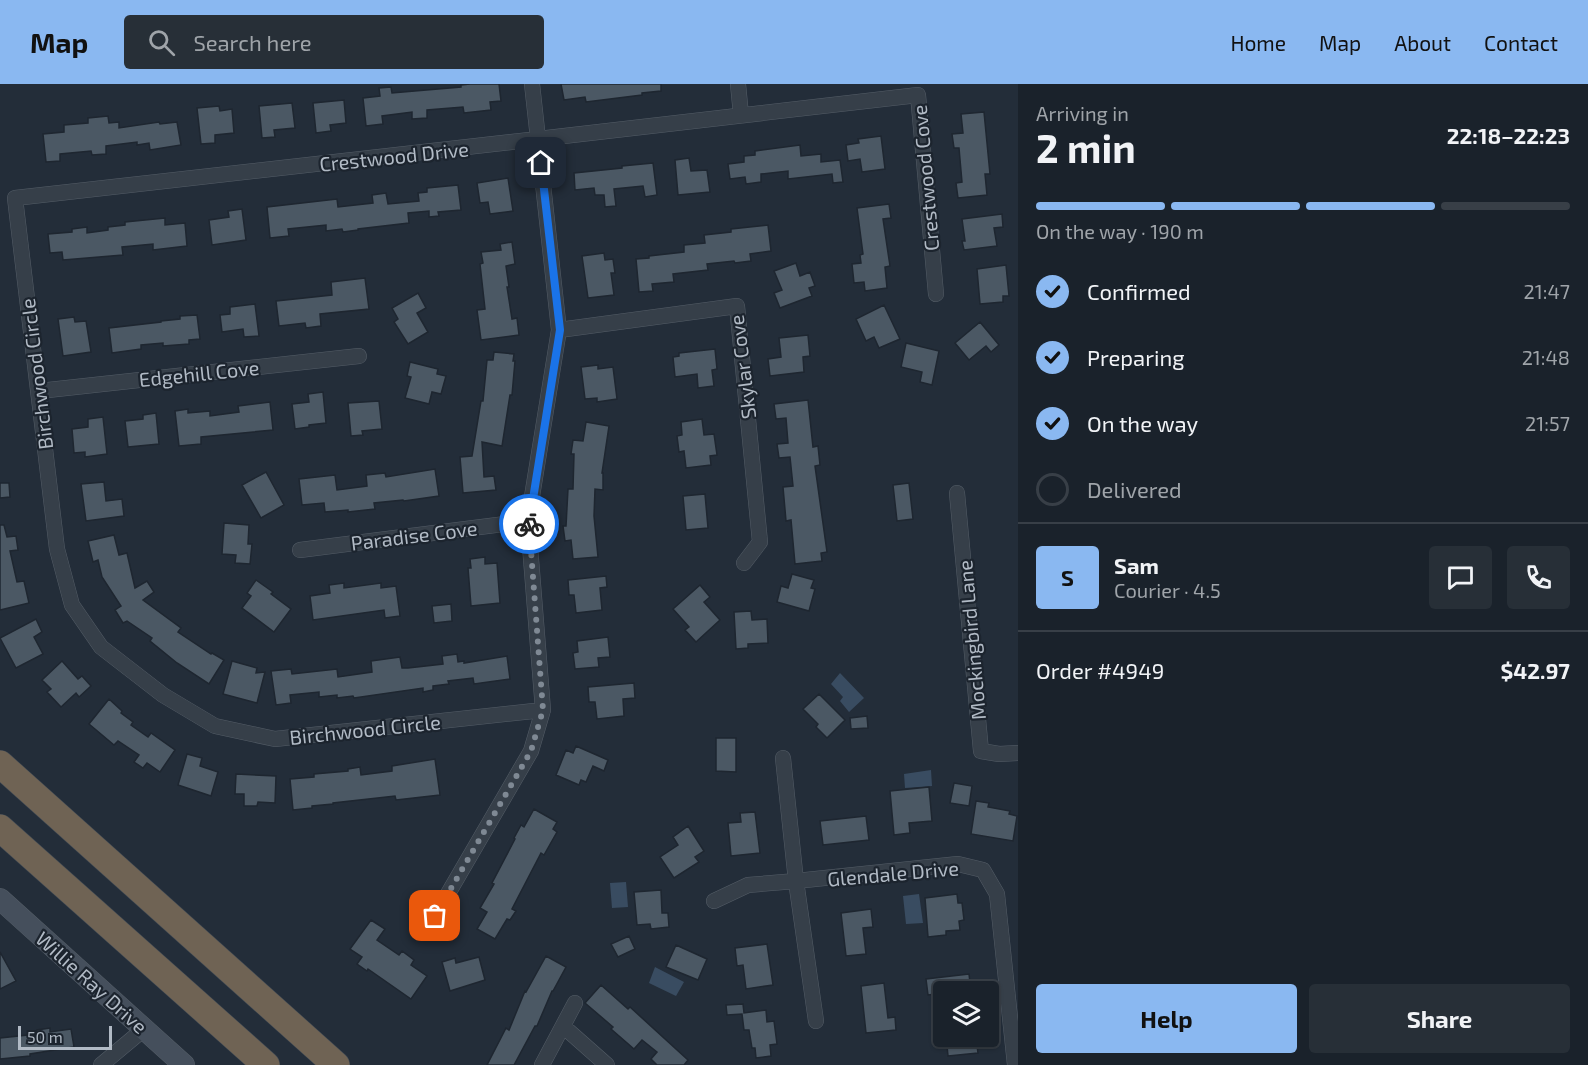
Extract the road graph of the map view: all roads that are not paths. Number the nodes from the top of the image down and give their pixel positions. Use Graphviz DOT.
graph roads {
  1 [pos="532,84"];
  2 [pos="738,84"];
  3 [pos="741,115"];
  4 [pos="538,139"];
  5 [pos="15,198"];
  6 [pos="936,294"];
  7 [pos="560,330"];
  8 [pos="359,356"];
  9 [pos="39,391"];
  10 [pos="957,493"];
  11 [pos="528,521"];
  12 [pos="300,550"];
  13 [pos="744,563"];
  14 [pos="543,710"];
  15 [pos="1018,753"];
  16 [pos="783,758"];
  17 [pos="0,764"];
  18 [pos="0,828"];
  19 [pos="796,881"];
  20 [pos="714,901"];
  21 [pos="2,904"];
  22 [pos="435,916"];
  23 [pos="575,1004"];
  24 [pos="816,1021"];
  25 [pos="564,1028"];
  26 [pos="144,1029"];
  27 [pos="102,1065"];
  28 [pos="184,1065"];
  29 [pos="266,1065"];
  30 [pos="336,1065"];
  31 [pos="542,1065"];
  32 [pos="607,1065"];
  33 [pos="1015,1065"];
  1 -- 4 [label="street"];
  2 -- 3 [label="street"];
  3 -- 4 [label="street, Crestwood Drive"];
  3 -- 6 [label="street, Crestwood Cove"];
  4 -- 5 [label="street, Crestwood Drive"];
  4 -- 7 [label="street"];
  5 -- 9 [label="street, Birchwood Circle"];
  7 -- 11 [label="street"];
  7 -- 13 [label="street, Skylar Cove"];
  8 -- 9 [label="street, Edgehill Cove"];
  9 -- 14 [label="street, Birchwood Circle"];
  10 -- 15 [label="street, Mockingbird Lane"];
  11 -- 12 [label="street, Paradise Cove"];
  11 -- 14 [label="street"];
  14 -- 22 [label="street"];
  16 -- 19 [label="street"];
  17 -- 30 [label="highway"];
  18 -- 29 [label="highway"];
  19 -- 20 [label="street, Glendale Drive"];
  19 -- 24 [label="street"];
  19 -- 33 [label="street, Glendale Drive"];
  21 -- 26 [label="street, Willie Ray Drive"];
  23 -- 25 [label="street"];
  25 -- 31 [label="street"];
  25 -- 32 [label="street"];
  26 -- 27 [label="street"];
  26 -- 28 [label="street, Willie Ray Drive"];
}
